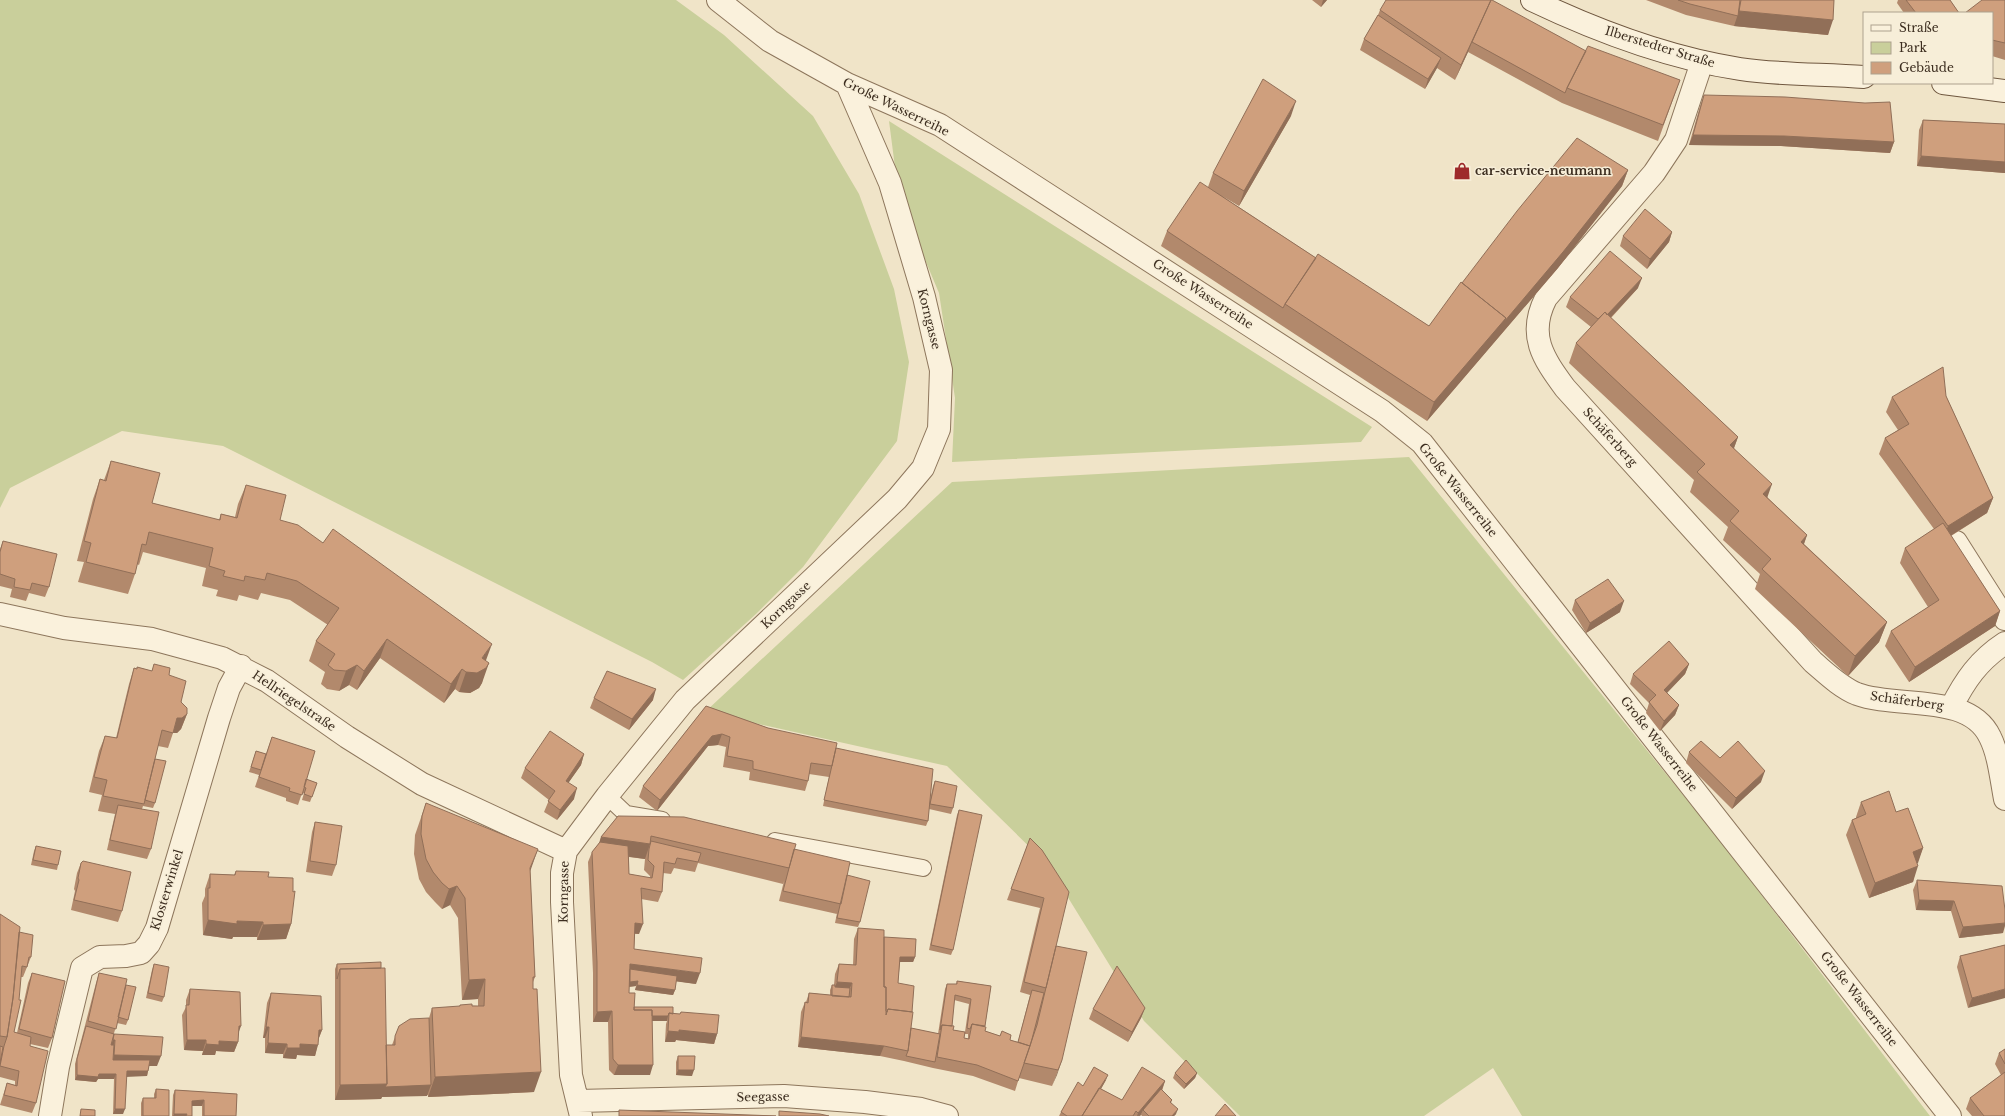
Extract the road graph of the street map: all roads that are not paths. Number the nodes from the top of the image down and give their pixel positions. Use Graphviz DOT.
graph roads {
  1 [pos="718,0"];
  2 [pos="1532,0"];
  3 [pos="1702,62"];
  4 [pos="1863,77"];
  5 [pos="847,84"];
  6 [pos="1950,84"];
  7 [pos="2005,91"];
  8 [pos="1956,542"];
  9 [pos="0,614"];
  10 [pos="2005,619"];
  11 [pos="2005,643"];
  12 [pos="241,666"];
  13 [pos="1951,708"];
  14 [pos="607,796"];
  15 [pos="2005,799"];
  16 [pos="680,824"];
  17 [pos="759,838"];
  18 [pos="566,851"];
  19 [pos="923,868"];
  20 [pos="579,1109"];
  21 [pos="50,1116"];
  22 [pos="947,1116"];
  23 [pos="1950,1116"];
  1 -- 5 [label="street, Große Wasserreihe"];
  2 -- 3 [label="street, Ilberstedter Straße"];
  3 -- 4 [label="street, Ilberstedter Straße"];
  3 -- 13 [label="street, Schäferberg"];
  5 -- 14 [label="street, Korngasse"];
  5 -- 23 [label="street, Große Wasserreihe"];
  6 -- 7 [label="street"];
  8 -- 10 [label="street"];
  9 -- 12 [label="street, Hellriegelstraße"];
  11 -- 13 [label="street, Schäferberg"];
  12 -- 18 [label="street, Hellriegelstraße"];
  12 -- 21 [label="street, Klosterwinkel"];
  13 -- 15 [label="street, Schäferberg"];
  14 -- 16 [label="lane"];
  14 -- 18 [label="street, Korngasse"];
  17 -- 19 [label="lane"];
  18 -- 20 [label="street, Korngasse"];
  20 -- 22 [label="street, Seegasse"];
}
